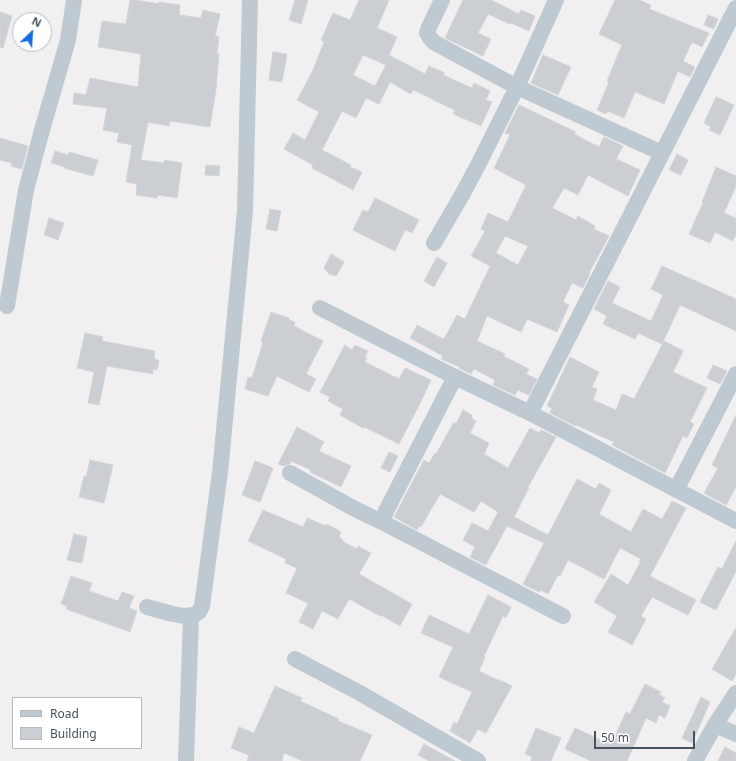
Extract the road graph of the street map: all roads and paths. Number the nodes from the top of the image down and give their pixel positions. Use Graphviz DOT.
graph roads {
  1 [pos="74,0"];
  2 [pos="250,0"];
  3 [pos="442,0"];
  4 [pos="556,0"];
  5 [pos="736,8"];
  6 [pos="517,87"];
  7 [pos="662,153"];
  8 [pos="434,243"];
  9 [pos="7,306"];
  10 [pos="320,308"];
  11 [pos="736,374"];
  12 [pos="455,377"];
  13 [pos="530,413"];
  14 [pos="290,473"];
  15 [pos="676,490"];
  16 [pos="736,521"];
  17 [pos="382,522"];
  18 [pos="147,607"];
  19 [pos="191,616"];
  20 [pos="563,616"];
  21 [pos="296,658"];
  22 [pos="736,693"];
  23 [pos="716,725"];
  24 [pos="736,734"];
  25 [pos="186,761"];
  26 [pos="478,761"];
  27 [pos="695,761"];
  1 -- 9 [label="street"];
  2 -- 19 [label="street"];
  3 -- 6 [label="street"];
  4 -- 6 [label="street"];
  5 -- 7 [label="street"];
  6 -- 7 [label="street"];
  6 -- 8 [label="street"];
  7 -- 13 [label="street"];
  10 -- 12 [label="street"];
  11 -- 15 [label="street"];
  12 -- 13 [label="street"];
  12 -- 17 [label="street"];
  13 -- 15 [label="street"];
  14 -- 17 [label="street"];
  15 -- 16 [label="street"];
  17 -- 20 [label="street"];
  18 -- 19 [label="street"];
  19 -- 25 [label="street"];
  21 -- 26 [label="street"];
  22 -- 23 [label="street"];
  23 -- 24 [label="street"];
  23 -- 27 [label="street"];
}
